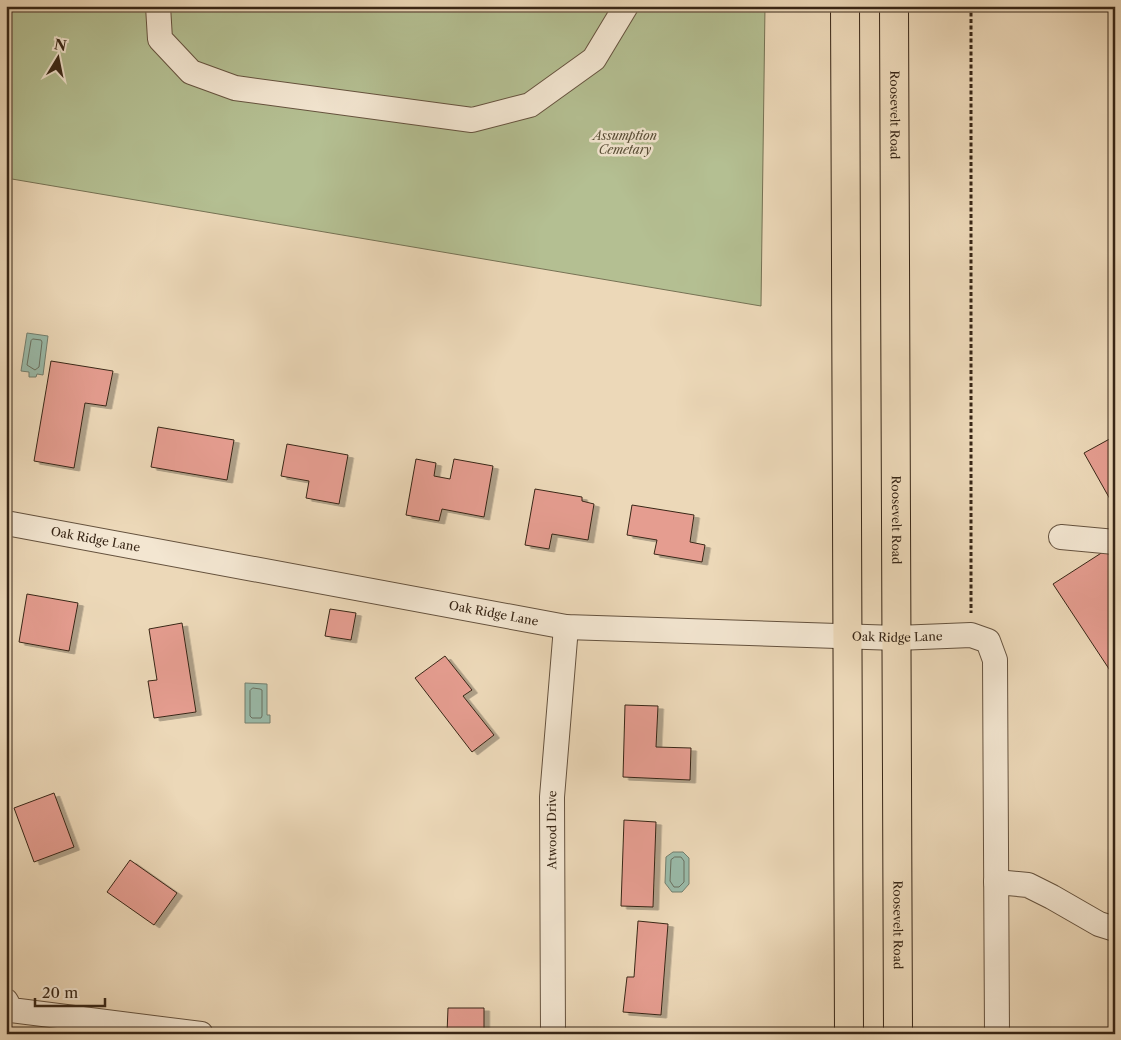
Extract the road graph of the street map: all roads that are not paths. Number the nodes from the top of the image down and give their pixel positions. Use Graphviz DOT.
graph roads {
  1 [pos="158,6"];
  2 [pos="626,6"];
  3 [pos="845,6"];
  4 [pos="894,6"];
  5 [pos="6,523"];
  6 [pos="1061,537"];
  7 [pos="1115,542"];
  8 [pos="566,627"];
  9 [pos="847,636"];
  10 [pos="897,638"];
  11 [pos="996,882"];
  12 [pos="1115,929"];
  13 [pos="6,1001"];
  14 [pos="200,1034"];
  15 [pos="553,1034"];
  16 [pos="849,1034"];
  17 [pos="898,1034"];
  18 [pos="997,1034"];
  1 -- 2 [label="street"];
  3 -- 9 [label="main road"];
  4 -- 10 [label="main road, Roosevelt Road"];
  5 -- 8 [label="street, Oak Ridge Lane"];
  6 -- 7 [label="street"];
  8 -- 9 [label="street, Oak Ridge Lane"];
  8 -- 15 [label="street, Atwood Drive"];
  9 -- 10 [label="street, Oak Ridge Lane"];
  9 -- 16 [label="main road"];
  10 -- 11 [label="street, Oak Ridge Lane"];
  10 -- 17 [label="main road, Roosevelt Road"];
  11 -- 12 [label="street"];
  11 -- 18 [label="street"];
  13 -- 14 [label="street"];
}
